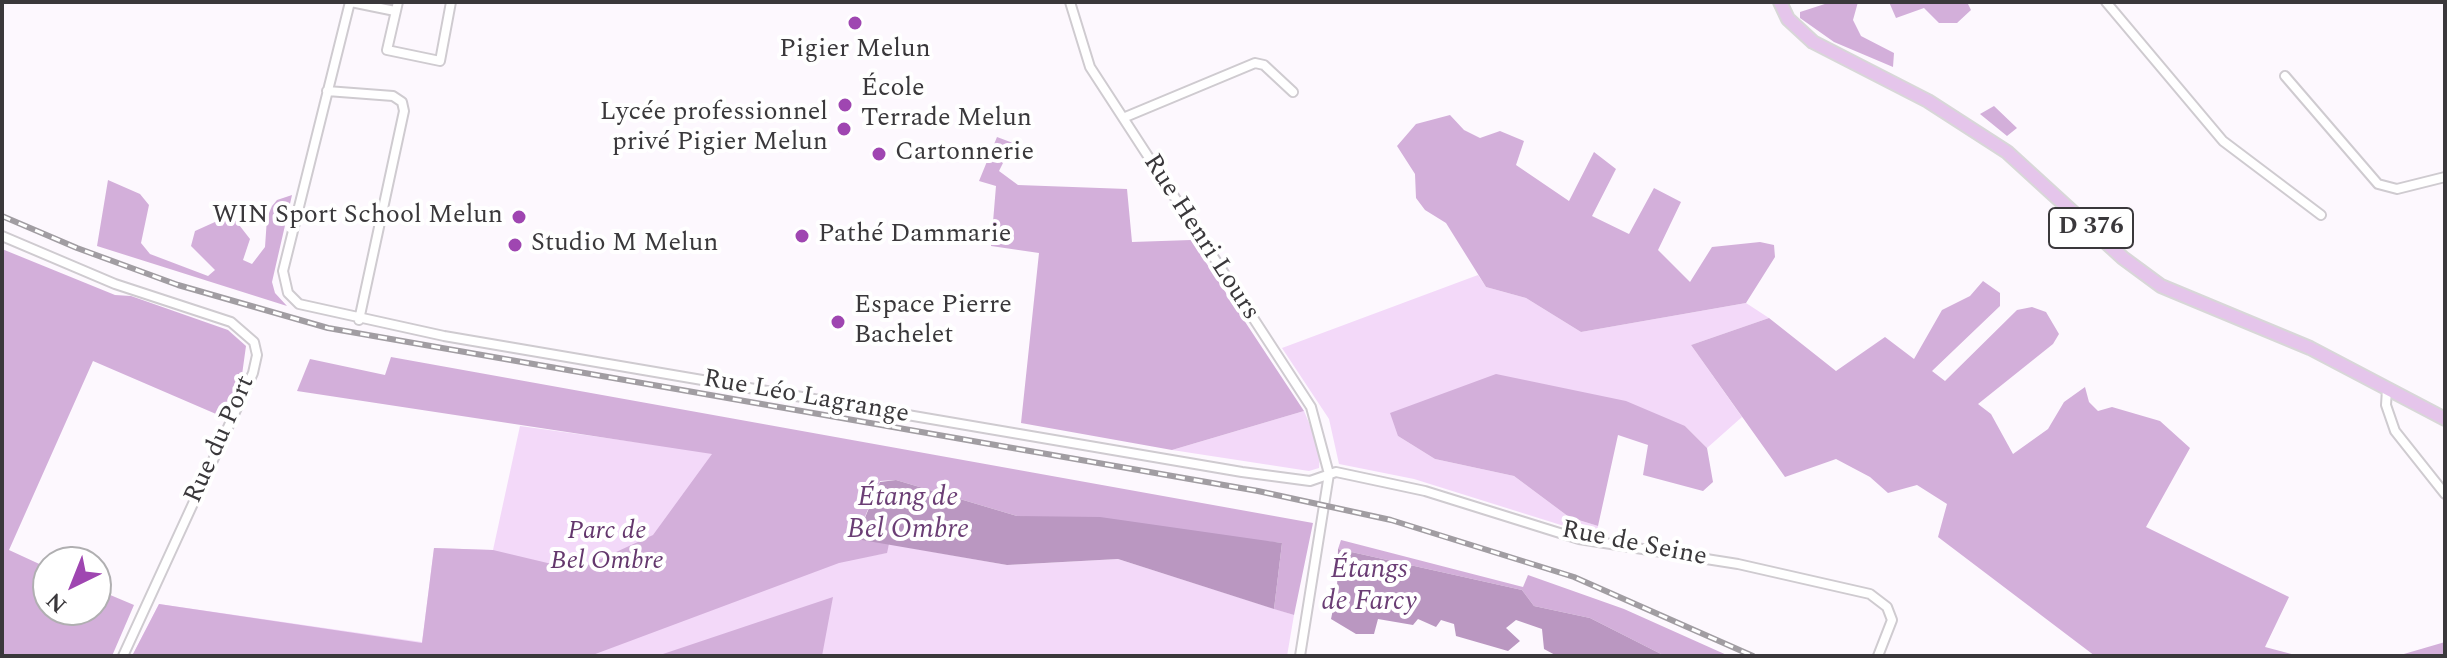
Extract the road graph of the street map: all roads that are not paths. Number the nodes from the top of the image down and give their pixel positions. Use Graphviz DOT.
graph roads {
  1 [pos="351,2"];
  2 [pos="451,2"];
  3 [pos="1070,2"];
  4 [pos="1780,2"];
  5 [pos="2106,2"];
  6 [pos="396,6"];
  7 [pos="2285,76"];
  8 [pos="327,91"];
  9 [pos="1293,92"];
  10 [pos="1123,118"];
  11 [pos="2445,177"];
  12 [pos="2321,215"];
  13 [pos="2,236"];
  14 [pos="359,320"];
  15 [pos="2387,389"];
  16 [pos="2445,419"];
  17 [pos="1329,474"];
  18 [pos="2445,494"];
  19 [pos="123,656"];
  20 [pos="1300,656"];
  21 [pos="1878,656"];
  1 -- 6 [label="street"];
  1 -- 8 [label="street"];
  2 -- 6 [label="street"];
  3 -- 10 [label="street, Rue Henri Lours"];
  4 -- 15 [label="main road, D 376"];
  5 -- 12 [label="street"];
  7 -- 11 [label="street"];
  8 -- 14 [label="street, Rue Léo Lagrange"];
  8 -- 14 [label="street"];
  9 -- 10 [label="street"];
  10 -- 17 [label="street, Rue Henri Lours"];
  13 -- 19 [label="street, Rue du Port"];
  14 -- 17 [label="street, Rue Léo Lagrange"];
  15 -- 16 [label="main road, D 376"];
  15 -- 18 [label="street"];
  17 -- 20 [label="street"];
  17 -- 21 [label="street, Rue de Seine"];
}
